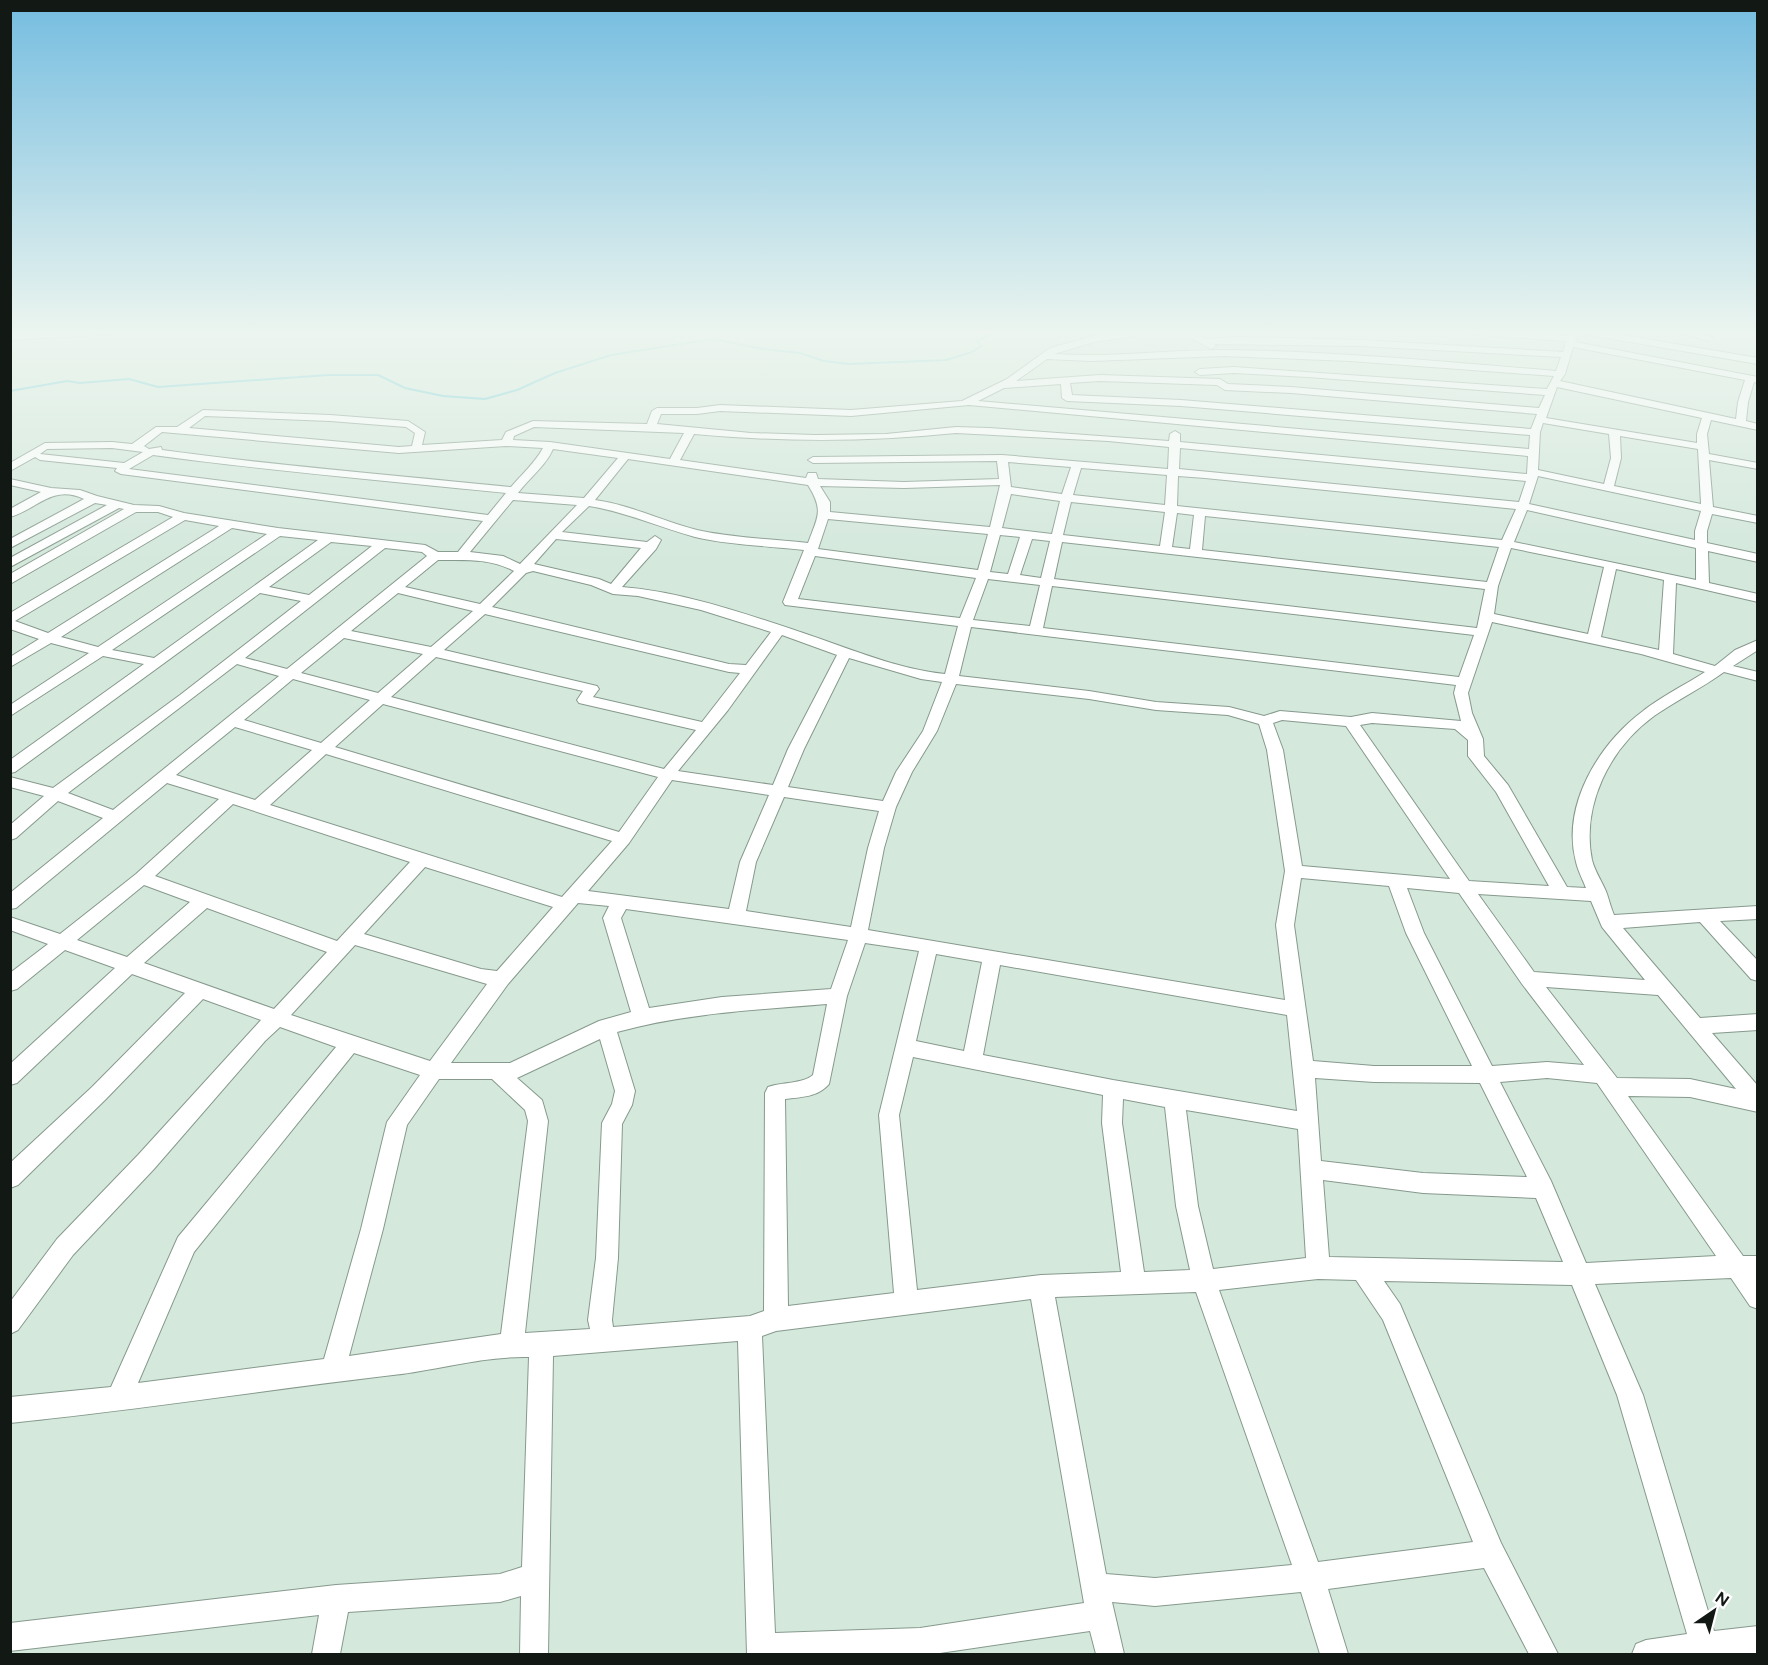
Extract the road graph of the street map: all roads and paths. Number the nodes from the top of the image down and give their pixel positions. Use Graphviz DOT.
graph roads {
  1 [pos="715,409"];
  2 [pos="738,409"];
  3 [pos="903,409"];
  4 [pos="1033,409"];
  5 [pos="1179,409"];
  6 [pos="1307,409"];
  7 [pos="1441,409"];
  8 [pos="1545,409"];
  9 [pos="1667,409"];
  10 [pos="1742,409"];
  11 [pos="1707,418"];
  12 [pos="1540,421"];
  13 [pos="1178,422"];
  14 [pos="1741,424"];
  15 [pos="1758,427"];
  16 [pos="651,428"];
  17 [pos="307,430"];
  18 [pos="179,431"];
  19 [pos="1614,431"];
  20 [pos="690,432"];
  21 [pos="886,437"];
  22 [pos="815,438"];
  23 [pos="506,443"];
  24 [pos="1173,444"];
  25 [pos="550,445"];
  26 [pos="134,448"];
  27 [pos="416,450"];
  28 [pos="153,452"];
  29 [pos="1703,452"];
  30 [pos="1534,453"];
  31 [pos="30,456"];
  32 [pos="625,456"];
  33 [pos="1002,458"];
  34 [pos="890,459"];
  35 [pos="813,460"];
  36 [pos="673,462"];
  37 [pos="1077,464"];
  38 [pos="126,466"];
  39 [pos="1758,466"];
  40 [pos="10,468"];
  41 [pos="1172,472"];
  42 [pos="1533,475"];
  43 [pos="11,482"];
  44 [pos="812,482"];
  45 [pos="1005,486"];
  46 [pos="1608,488"];
  47 [pos="51,491"];
  48 [pos="513,493"];
  49 [pos="1066,498"];
  50 [pos="93,499"];
  51 [pos="587,502"];
  52 [pos="118,504"];
  53 [pos="1523,506"];
  54 [pos="134,508"];
  55 [pos="1170,509"];
  56 [pos="1707,510"];
  57 [pos="1200,512"];
  58 [pos="10,514"];
  59 [pos="824,515"];
  60 [pos="183,516"];
  61 [pos="493,519"];
  62 [pos="1758,520"];
  63 [pos="231,524"];
  64 [pos="665,524"];
  65 [pos="995,531"];
  66 [pos="278,532"];
  67 [pos="555,535"];
  68 [pos="1027,535"];
  69 [pos="1057,538"];
  70 [pos="327,539"];
  71 [pos="11,544"];
  72 [pos="1508,544"];
  73 [pos="381,545"];
  74 [pos="652,546"];
  75 [pos="1701,546"];
  76 [pos="810,549"];
  77 [pos="1165,549"];
  78 [pos="1196,553"];
  79 [pos="435,556"];
  80 [pos="461,556"];
  81 [pos="1758,558"];
  82 [pos="10,563"];
  83 [pos="1611,564"];
  84 [pos="523,570"];
  85 [pos="983,574"];
  86 [pos="1670,578"];
  87 [pos="1013,579"];
  88 [pos="10,580"];
  89 [pos="1046,582"];
  90 [pos="1492,586"];
  91 [pos="1703,586"];
  92 [pos="395,588"];
  93 [pos="259,589"];
  94 [pos="613,590"];
  95 [pos="1758,598"];
  96 [pos="310,599"];
  97 [pos="483,608"];
  98 [pos="1487,617"];
  99 [pos="10,620"];
  100 [pos="965,623"];
  101 [pos="10,624"];
  102 [pos="778,631"];
  103 [pos="1035,632"];
  104 [pos="1480,632"];
  105 [pos="341,633"];
  106 [pos="47,639"];
  107 [pos="1594,639"];
  108 [pos="1758,645"];
  109 [pos="101,652"];
  110 [pos="434,652"];
  111 [pos="845,653"];
  112 [pos="1666,656"];
  113 [pos="233,659"];
  114 [pos="155,662"];
  115 [pos="10,663"];
  116 [pos="1719,669"];
  117 [pos="749,670"];
  118 [pos="292,674"];
  119 [pos="1758,677"];
  120 [pos="951,678"];
  121 [pos="1464,682"];
  122 [pos="378,698"];
  123 [pos="10,711"];
  124 [pos="232,721"];
  125 [pos="1265,721"];
  126 [pos="1351,722"];
  127 [pos="704,727"];
  128 [pos="1475,739"];
  129 [pos="323,749"];
  130 [pos="10,768"];
  131 [pos="669,775"];
  132 [pos="164,777"];
  133 [pos="10,782"];
  134 [pos="779,789"];
  135 [pos="56,794"];
  136 [pos="231,797"];
  137 [pos="258,806"];
  138 [pos="888,807"];
  139 [pos="117,818"];
  140 [pos="10,834"];
  141 [pos="623,839"];
  142 [pos="422,861"];
  143 [pos="1294,871"];
  144 [pos="142,878"];
  145 [pos="1396,881"];
  146 [pos="1464,887"];
  147 [pos="1562,894"];
  148 [pos="1599,895"];
  149 [pos="571,901"];
  150 [pos="202,902"];
  151 [pos="620,902"];
  152 [pos="10,903"];
  153 [pos="1758,912"];
  154 [pos="1704,915"];
  155 [pos="736,916"];
  156 [pos="1608,922"];
  157 [pos="10,923"];
  158 [pos="858,936"];
  159 [pos="65,942"];
  160 [pos="345,943"];
  161 [pos="929,946"];
  162 [pos="992,957"];
  163 [pos="130,964"];
  164 [pos="1758,974"];
  165 [pos="501,979"];
  166 [pos="1529,979"];
  167 [pos="10,984"];
  168 [pos="1662,988"];
  169 [pos="200,990"];
  170 [pos="838,996"];
  171 [pos="1295,1009"];
  172 [pos="278,1017"];
  173 [pos="642,1017"];
  174 [pos="1758,1022"];
  175 [pos="1694,1026"];
  176 [pos="606,1027"];
  177 [pos="350,1044"];
  178 [pos="904,1047"];
  179 [pos="972,1060"];
  180 [pos="1304,1069"];
  181 [pos="434,1071"];
  182 [pos="496,1071"];
  183 [pos="1488,1075"];
  184 [pos="10,1077"];
  185 [pos="1607,1081"];
  186 [pos="1113,1089"];
  187 [pos="1174,1098"];
  188 [pos="1758,1102"];
  189 [pos="1307,1122"];
  190 [pos="1310,1169"];
  191 [pos="10,1178"];
  192 [pos="1543,1188"];
  193 [pos="1318,1268"];
  194 [pos="1747,1268"];
  195 [pos="1362,1269"];
  196 [pos="1580,1274"];
  197 [pos="1204,1281"];
  198 [pos="1134,1283"];
  199 [pos="1041,1286"];
  200 [pos="1758,1298"];
  201 [pos="906,1301"];
  202 [pos="776,1319"];
  203 [pos="10,1322"];
  204 [pos="750,1328"];
  205 [pos="604,1340"];
  206 [pos="512,1343"];
  207 [pos="541,1345"];
  208 [pos="333,1370"];
  209 [pos="118,1400"];
  210 [pos="10,1410"];
  211 [pos="1491,1553"];
  212 [pos="537,1577"];
  213 [pos="1310,1577"];
  214 [pos="1094,1587"];
  215 [pos="336,1599"];
  216 [pos="1100,1615"];
  217 [pos="10,1637"];
  218 [pos="1758,1640"];
  219 [pos="1705,1648"];
  220 [pos="761,1651"];
  221 [pos="326,1654"];
  222 [pos="534,1654"];
  223 [pos="1110,1654"];
  224 [pos="1334,1654"];
  225 [pos="1544,1654"];
  226 [pos="1646,1654"];
  1 -- 16 [label="street"];
  2 -- 3 [label="street"];
  4 -- 13 [label="street"];
  5 -- 13 [label="street"];
  6 -- 12 [label="street"];
  7 -- 12 [label="street"];
  8 -- 12 [label="street"];
  9 -- 11 [label="street"];
  10 -- 14 [label="street"];
  11 -- 14 [label="street"];
  11 -- 29 [label="street"];
  12 -- 19 [label="street"];
  12 -- 30 [label="street"];
  13 -- 24 [label="street"];
  13 -- 30 [label="street"];
  14 -- 15 [label="street"];
  16 -- 20 [label="street"];
  16 -- 23 [label="street"];
  17 -- 18 [label="street"];
  17 -- 18 [label="street"];
  17 -- 27 [label="street"];
  17 -- 27 [label="street"];
  18 -- 26 [label="street"];
  19 -- 29 [label="street"];
  19 -- 46 [label="street"];
  20 -- 22 [label="street"];
  20 -- 36 [label="street"];
  21 -- 22 [label="street"];
  21 -- 24 [label="street"];
  21 -- 34 [label="street"];
  22 -- 35 [label="street"];
  23 -- 25 [label="street"];
  23 -- 27 [label="street"];
  24 -- 41 [label="street"];
  24 -- 42 [label="street"];
  25 -- 32 [label="street"];
  25 -- 48 [label="street"];
  26 -- 28 [label="street"];
  26 -- 31 [label="street"];
  28 -- 38 [label="street"];
  28 -- 48 [label="street"];
  29 -- 39 [label="street"];
  29 -- 56 [label="street"];
  30 -- 42 [label="street"];
  31 -- 38 [label="street"];
  31 -- 40 [label="street"];
  32 -- 36 [label="street"];
  32 -- 51 [label="street"];
  33 -- 34 [label="street"];
  33 -- 37 [label="street"];
  33 -- 45 [label="street"];
  34 -- 35 [label="street"];
  35 -- 44 [label="street"];
  36 -- 44 [label="street"];
  37 -- 41 [label="street"];
  37 -- 49 [label="street"];
  38 -- 61 [label="street"];
  41 -- 53 [label="street"];
  41 -- 55 [label="street"];
  42 -- 46 [label="street"];
  42 -- 53 [label="street"];
  43 -- 47 [label="street"];
  44 -- 45 [label="street"];
  44 -- 59 [label="street"];
  45 -- 49 [label="street"];
  45 -- 65 [label="street"];
  46 -- 56 [label="street"];
  47 -- 50 [label="street"];
  47 -- 58 [label="street"];
  48 -- 51 [label="street"];
  48 -- 61 [label="street"];
  49 -- 55 [label="street"];
  49 -- 69 [label="street"];
  50 -- 52 [label="street"];
  50 -- 71 [label="street"];
  51 -- 64 [label="street"];
  51 -- 67 [label="street"];
  52 -- 54 [label="street"];
  52 -- 82 [label="street"];
  53 -- 72 [label="street"];
  53 -- 75 [label="street"];
  54 -- 60 [label="street"];
  54 -- 88 [label="street"];
  55 -- 57 [label="street"];
  55 -- 77 [label="street"];
  56 -- 62 [label="street"];
  56 -- 75 [label="street"];
  57 -- 72 [label="street"];
  57 -- 78 [label="street"];
  59 -- 65 [label="street"];
  59 -- 76 [label="street"];
  60 -- 63 [label="street"];
  60 -- 99 [label="street"];
  61 -- 80 [label="street"];
  63 -- 66 [label="street"];
  63 -- 106 [label="street"];
  64 -- 74 [label="street"];
  64 -- 76 [label="street"];
  65 -- 68 [label="street"];
  65 -- 85 [label="street"];
  66 -- 70 [label="street"];
  66 -- 109 [label="street"];
  67 -- 74 [label="street"];
  67 -- 84 [label="street"];
  68 -- 69 [label="street"];
  68 -- 87 [label="street"];
  69 -- 77 [label="street"];
  69 -- 89 [label="street"];
  70 -- 73 [label="street"];
  70 -- 93 [label="street"];
  72 -- 83 [label="street"];
  72 -- 90 [label="street"];
  73 -- 79 [label="street"];
  73 -- 96 [label="street"];
  74 -- 94 [label="street"];
  75 -- 81 [label="street"];
  75 -- 91 [label="street"];
  76 -- 85 [label="street"];
  76 -- 100 [label="street"];
  77 -- 78 [label="street"];
  78 -- 90 [label="street"];
  79 -- 80 [label="street"];
  79 -- 92 [label="street"];
  80 -- 84 [label="street"];
  83 -- 86 [label="street"];
  83 -- 107 [label="street"];
  84 -- 94 [label="street"];
  84 -- 97 [label="street"];
  85 -- 87 [label="street"];
  85 -- 100 [label="street"];
  86 -- 91 [label="street"];
  86 -- 112 [label="street"];
  87 -- 89 [label="street"];
  89 -- 103 [label="street"];
  89 -- 104 [label="street"];
  90 -- 98 [label="street"];
  91 -- 95 [label="street"];
  92 -- 97 [label="street"];
  92 -- 105 [label="street"];
  93 -- 96 [label="street"];
  93 -- 114 [label="street"];
  94 -- 102 [label="street"];
  96 -- 113 [label="street"];
  97 -- 110 [label="street"];
  97 -- 117 [label="street"];
  98 -- 104 [label="street"];
  98 -- 107 [label="street"];
  100 -- 103 [label="street"];
  100 -- 120 [label="street"];
  101 -- 106 [label="street"];
  102 -- 111 [label="street"];
  102 -- 117 [label="street"];
  103 -- 121 [label="street"];
  104 -- 121 [label="street"];
  105 -- 110 [label="street"];
  105 -- 118 [label="street"];
  106 -- 109 [label="street"];
  106 -- 115 [label="street"];
  107 -- 112 [label="street"];
  108 -- 116 [label="street"];
  109 -- 114 [label="street"];
  109 -- 123 [label="street"];
  110 -- 122 [label="street"];
  110 -- 127 [label="street"];
  111 -- 120 [label="street"];
  111 -- 134 [label="street"];
  112 -- 116 [label="street"];
  113 -- 118 [label="street"];
  113 -- 135 [label="street"];
  114 -- 130 [label="street"];
  116 -- 119 [label="street"];
  116 -- 148 [label="street"];
  117 -- 127 [label="street"];
  118 -- 122 [label="street"];
  118 -- 124 [label="street"];
  120 -- 125 [label="street"];
  120 -- 138 [label="street"];
  121 -- 128 [label="street"];
  122 -- 129 [label="street"];
  122 -- 131 [label="street"];
  124 -- 129 [label="street"];
  124 -- 132 [label="street"];
  125 -- 126 [label="street"];
  125 -- 143 [label="street"];
  126 -- 128 [label="street"];
  126 -- 146 [label="street"];
  127 -- 131 [label="street"];
  128 -- 147 [label="street"];
  129 -- 137 [label="street"];
  129 -- 141 [label="street"];
  131 -- 134 [label="street"];
  131 -- 141 [label="street"];
  132 -- 136 [label="street"];
  132 -- 139 [label="street"];
  133 -- 135 [label="street"];
  134 -- 138 [label="street"];
  134 -- 155 [label="street"];
  135 -- 139 [label="street"];
  135 -- 140 [label="street"];
  136 -- 137 [label="street"];
  136 -- 144 [label="street"];
  137 -- 142 [label="street"];
  138 -- 158 [label="street"];
  139 -- 152 [label="street"];
  141 -- 149 [label="street"];
  142 -- 149 [label="street"];
  142 -- 160 [label="street"];
  143 -- 145 [label="street"];
  143 -- 171 [label="street"];
  144 -- 150 [label="street"];
  144 -- 159 [label="street"];
  145 -- 146 [label="street"];
  145 -- 183 [label="street"];
  146 -- 147 [label="street"];
  146 -- 166 [label="street"];
  147 -- 148 [label="street"];
  148 -- 156 [label="street"];
  149 -- 151 [label="street"];
  149 -- 165 [label="street"];
  150 -- 160 [label="street"];
  150 -- 163 [label="street"];
  151 -- 155 [label="street"];
  151 -- 173 [label="street"];
  153 -- 154 [label="street"];
  154 -- 156 [label="street"];
  154 -- 164 [label="street"];
  155 -- 158 [label="street"];
  156 -- 168 [label="street"];
  157 -- 159 [label="street"];
  158 -- 161 [label="street"];
  158 -- 170 [label="street"];
  159 -- 163 [label="street"];
  159 -- 167 [label="street"];
  160 -- 165 [label="street"];
  160 -- 172 [label="street"];
  161 -- 162 [label="street"];
  161 -- 178 [label="street"];
  162 -- 171 [label="street"];
  162 -- 179 [label="street"];
  163 -- 169 [label="street"];
  163 -- 184 [label="street"];
  165 -- 181 [label="street"];
  166 -- 168 [label="street"];
  166 -- 185 [label="street"];
  168 -- 175 [label="street"];
  169 -- 172 [label="street"];
  169 -- 191 [label="street"];
  170 -- 173 [label="street"];
  170 -- 202 [label="street"];
  171 -- 180 [label="street"];
  172 -- 177 [label="street"];
  172 -- 203 [label="street"];
  173 -- 176 [label="street"];
  174 -- 175 [label="street"];
  175 -- 188 [label="street"];
  176 -- 182 [label="street"];
  176 -- 205 [label="street"];
  177 -- 181 [label="street"];
  177 -- 209 [label="street"];
  178 -- 179 [label="street"];
  178 -- 201 [label="street"];
  179 -- 186 [label="street"];
  180 -- 183 [label="street"];
  180 -- 189 [label="street"];
  181 -- 182 [label="street"];
  181 -- 208 [label="street"];
  182 -- 206 [label="street"];
  183 -- 185 [label="street"];
  183 -- 192 [label="street"];
  185 -- 188 [label="street"];
  185 -- 194 [label="street"];
  186 -- 187 [label="street"];
  186 -- 198 [label="street"];
  187 -- 189 [label="street"];
  187 -- 197 [label="street"];
  189 -- 190 [label="street"];
  190 -- 192 [label="street"];
  190 -- 193 [label="street"];
  192 -- 196 [label="street"];
  193 -- 195 [label="street"];
  193 -- 197 [label="street"];
  194 -- 196 [label="street"];
  194 -- 200 [label="street"];
  195 -- 196 [label="street"];
  195 -- 211 [label="street"];
  196 -- 219 [label="street"];
  197 -- 198 [label="street"];
  197 -- 213 [label="street"];
  198 -- 199 [label="street"];
  199 -- 201 [label="street"];
  199 -- 214 [label="street"];
  201 -- 202 [label="street"];
  202 -- 204 [label="street"];
  204 -- 205 [label="street"];
  204 -- 220 [label="street"];
  205 -- 207 [label="street"];
  206 -- 207 [label="street"];
  206 -- 208 [label="street"];
  207 -- 212 [label="street"];
  208 -- 209 [label="street"];
  209 -- 210 [label="street"];
  211 -- 213 [label="street"];
  211 -- 225 [label="street"];
  212 -- 215 [label="street"];
  212 -- 222 [label="street"];
  213 -- 214 [label="street"];
  213 -- 224 [label="street"];
  214 -- 216 [label="street"];
  215 -- 217 [label="street"];
  215 -- 221 [label="street"];
  216 -- 220 [label="street"];
  216 -- 223 [label="street"];
  218 -- 219 [label="street"];
  219 -- 226 [label="street"];
}
